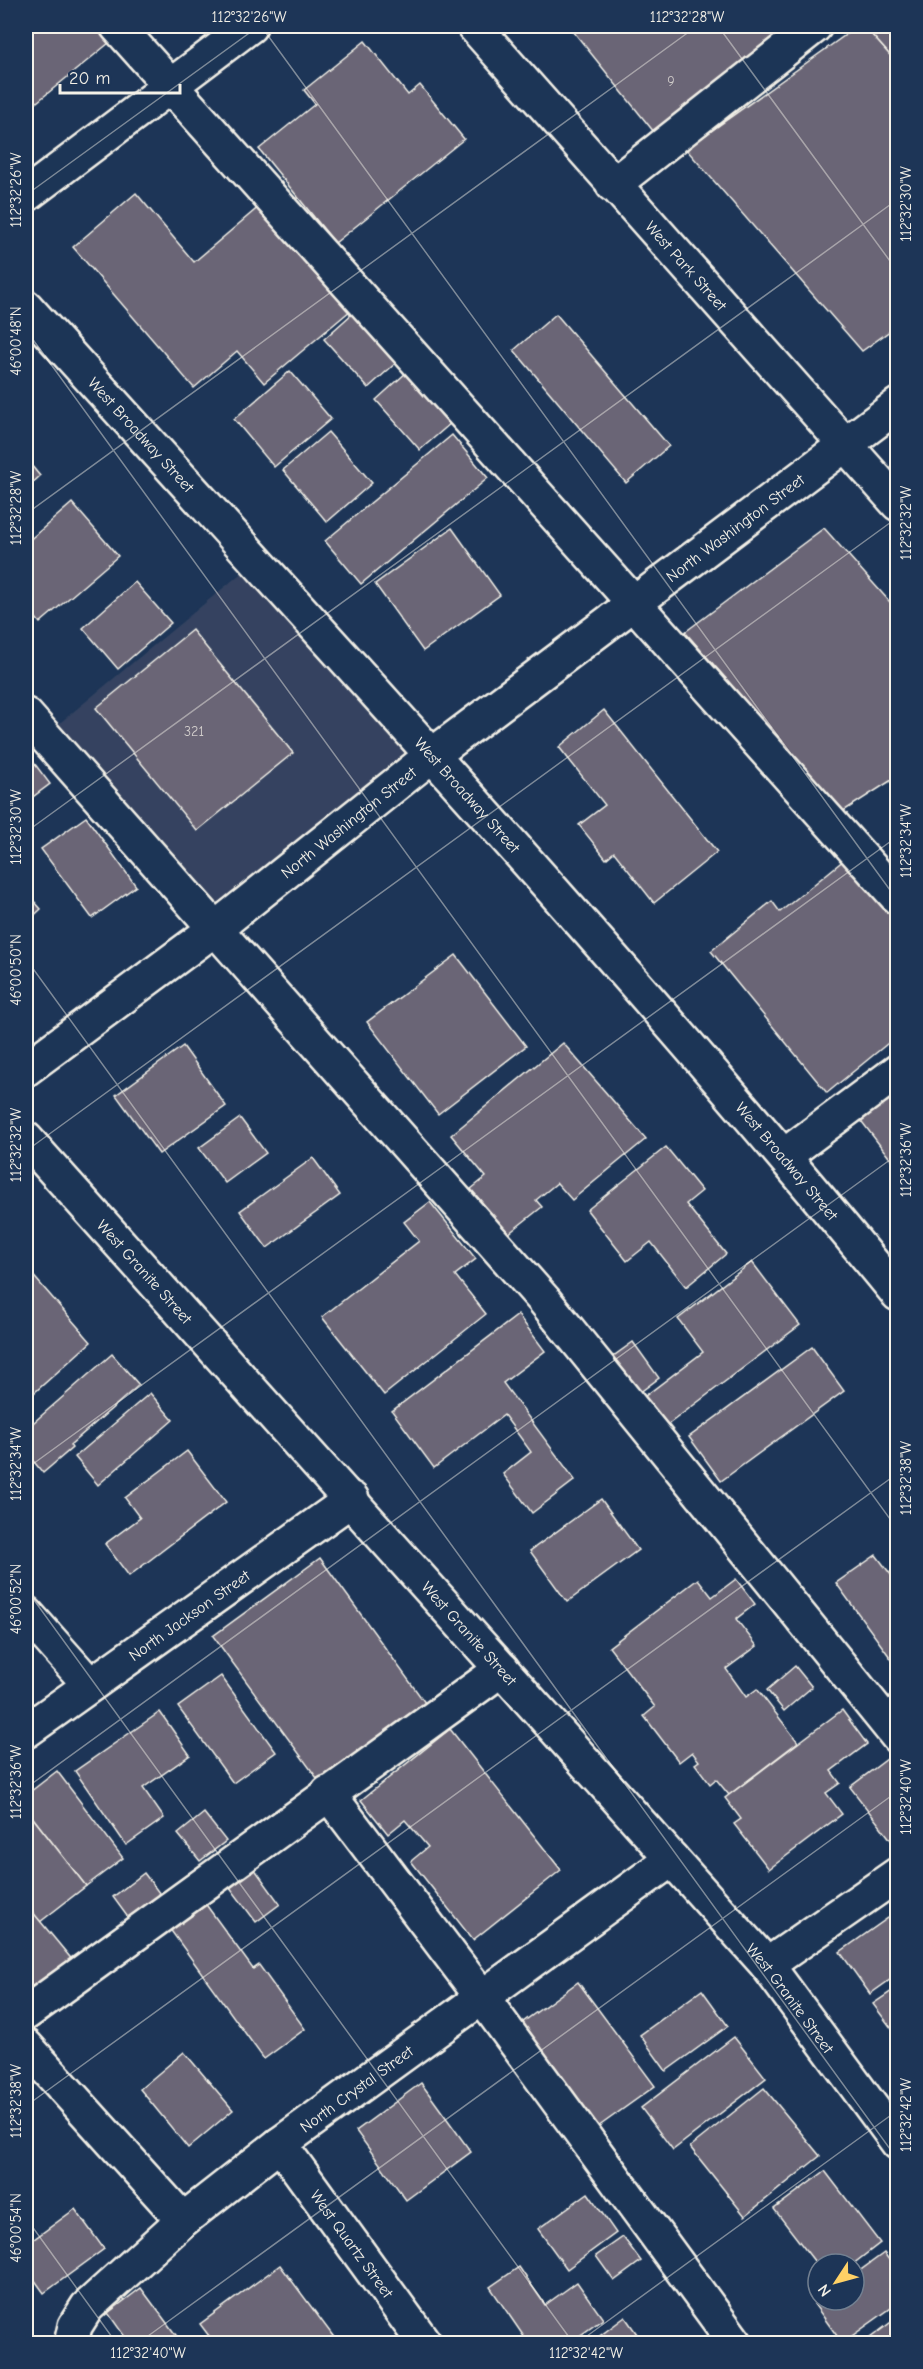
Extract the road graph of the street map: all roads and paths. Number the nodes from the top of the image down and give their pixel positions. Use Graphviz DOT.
graph roads {
  1 [pos="117,26"];
  2 [pos="250,26"];
  3 [pos="474,26"];
  4 [pos="815,26"];
  5 [pos="171,86"];
  6 [pos="613,185"];
  7 [pos="26,195"];
  8 [pos="26,307"];
  9 [pos="897,405"];
  10 [pos="846,446"];
  11 [pos="897,504"];
  12 [pos="636,604"];
  13 [pos="26,715"];
  14 [pos="431,756"];
  15 [pos="897,898"];
  16 [pos="216,928"];
  17 [pos="26,1069"];
  18 [pos="897,1071"];
  19 [pos="26,1139"];
  20 [pos="784,1156"];
  21 [pos="897,1294"];
  22 [pos="352,1499"];
  23 [pos="26,1613"];
  24 [pos="502,1668"];
  25 [pos="90,1685"];
  26 [pos="26,1731"];
  27 [pos="897,1737"];
  28 [pos="328,1793"];
  29 [pos="672,1859"];
  30 [pos="897,1874"];
  31 [pos="767,1965"];
  32 [pos="482,1997"];
  33 [pos="26,2013"];
  34 [pos="26,2046"];
  35 [pos="897,2142"];
  36 [pos="280,2144"];
  37 [pos="183,2220"];
  38 [pos="71,2343"];
  39 [pos="425,2343"];
  40 [pos="736,2343"];
  1 -- 5 [label="street"];
  2 -- 5 [label="street"];
  3 -- 6 [label="street, West Park Street"];
  4 -- 6 [label="street"];
  5 -- 7 [label="street"];
  5 -- 12 [label="street"];
  6 -- 10 [label="street, West Park Street"];
  8 -- 14 [label="street, West Broadway Street"];
  9 -- 10 [label="street, North Washington Street"];
  10 -- 11 [label="street, West Park Street"];
  10 -- 12 [label="street, North Washington Street"];
  12 -- 14 [label="street, North Washington Street"];
  12 -- 15 [label="street"];
  13 -- 16 [label="street"];
  14 -- 16 [label="street, North Washington Street"];
  14 -- 20 [label="street, West Broadway Street"];
  16 -- 17 [label="street, North Washington Street"];
  16 -- 27 [label="street"];
  18 -- 20 [label="street"];
  19 -- 22 [label="street, West Granite Street"];
  20 -- 21 [label="street, West Broadway Street"];
  22 -- 24 [label="street, West Granite Street"];
  22 -- 25 [label="street, North Jackson Street"];
  23 -- 25 [label="street"];
  24 -- 28 [label="street"];
  24 -- 29 [label="street, West Granite Street"];
  25 -- 26 [label="street, North Jackson Street"];
  28 -- 32 [label="street"];
  28 -- 33 [label="street"];
  29 -- 31 [label="street, West Granite Street"];
  29 -- 32 [label="street, North Crystal Street"];
  30 -- 31 [label="street"];
  31 -- 35 [label="street, West Granite Street"];
  32 -- 36 [label="street, North Crystal Street"];
  32 -- 40 [label="street"];
  34 -- 37 [label="street"];
  36 -- 37 [label="street, North Crystal Street"];
  36 -- 39 [label="street, West Quartz Street"];
  37 -- 38 [label="street, North Crystal Street"];
}
